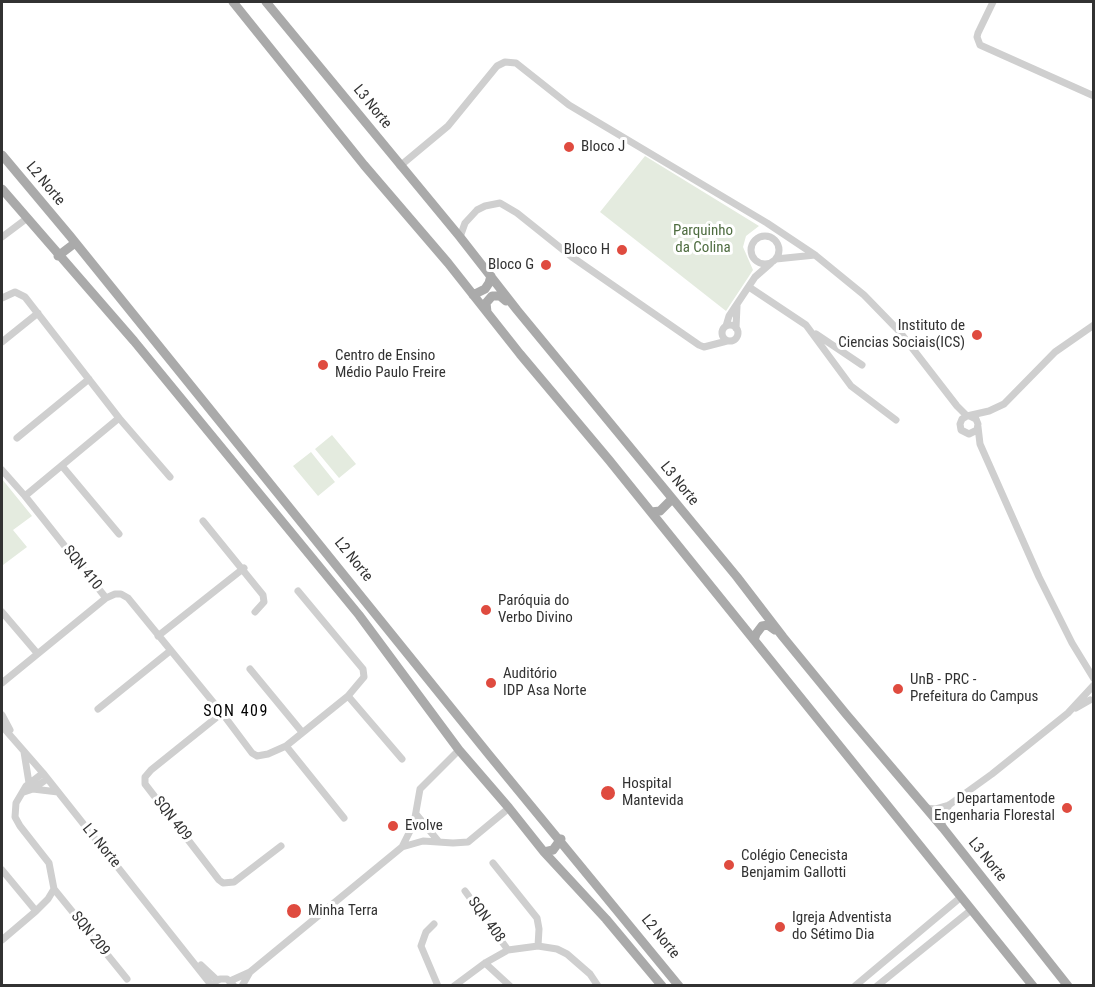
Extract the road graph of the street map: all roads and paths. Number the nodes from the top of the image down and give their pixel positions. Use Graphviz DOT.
graph roads {
  1 [pos="266,2"];
  2 [pos="993,2"];
  3 [pos="237,4"];
  4 [pos="1094,96"];
  5 [pos="2,155"];
  6 [pos="400,166"];
  7 [pos="2,189"];
  8 [pos="26,219"];
  9 [pos="767,223"];
  10 [pos="764,236"];
  11 [pos="2,237"];
  12 [pos="460,237"];
  13 [pos="75,243"];
  14 [pos="815,255"];
  15 [pos="58,256"];
  16 [pos="754,259"];
  17 [pos="774,260"];
  18 [pos="491,276"];
  19 [pos="755,277"];
  20 [pos="749,287"];
  21 [pos="473,295"];
  22 [pos="2,298"];
  23 [pos="737,303"];
  24 [pos="517,310"];
  25 [pos="486,312"];
  26 [pos="38,313"];
  27 [pos="1094,325"];
  28 [pos="724,328"];
  29 [pos="736,328"];
  30 [pos="811,331"];
  31 [pos="726,340"];
  32 [pos="2,342"];
  33 [pos="704,347"];
  34 [pos="862,365"];
  35 [pos="89,380"];
  36 [pos="957,406"];
  37 [pos="989,411"];
  38 [pos="969,416"];
  39 [pos="119,418"];
  40 [pos="896,420"];
  41 [pos="960,421"];
  42 [pos="978,426"];
  43 [pos="969,434"];
  44 [pos="17,438"];
  45 [pos="980,444"];
  46 [pos="62,466"];
  47 [pos="2,470"];
  48 [pos="170,477"];
  49 [pos="25,496"];
  50 [pos="672,499"];
  51 [pos="651,512"];
  52 [pos="204,521"];
  53 [pos="119,534"];
  54 [pos="244,568"];
  55 [pos="298,591"];
  56 [pos="106,598"];
  57 [pos="2,612"];
  58 [pos="255,612"];
  59 [pos="158,636"];
  60 [pos="783,637"];
  61 [pos="754,640"];
  62 [pos="170,651"];
  63 [pos="37,653"];
  64 [pos="250,669"];
  65 [pos="1086,670"];
  66 [pos="1094,679"];
  67 [pos="2,683"];
  68 [pos="1090,688"];
  69 [pos="348,696"];
  70 [pos="447,701"];
  71 [pos="1092,701"];
  72 [pos="98,709"];
  73 [pos="222,712"];
  74 [pos="1068,713"];
  75 [pos="2,715"];
  76 [pos="432,716"];
  77 [pos="2,726"];
  78 [pos="302,732"];
  79 [pos="14,738"];
  80 [pos="286,746"];
  81 [pos="24,750"];
  82 [pos="459,750"];
  83 [pos="402,759"];
  84 [pos="45,776"];
  85 [pos="31,786"];
  86 [pos="58,792"];
  87 [pos="949,805"];
  88 [pos="509,808"];
  89 [pos="926,808"];
  90 [pos="416,814"];
  91 [pos="344,818"];
  92 [pos="943,828"];
  93 [pos="561,839"];
  94 [pos="439,842"];
  95 [pos="281,846"];
  96 [pos="402,847"];
  97 [pos="544,852"];
  98 [pos="494,863"];
  99 [pos="2,870"];
  100 [pos="54,889"];
  101 [pos="465,891"];
  102 [pos="962,897"];
  103 [pos="971,910"];
  104 [pos="36,912"];
  105 [pos="434,924"];
  106 [pos="2,940"];
  107 [pos="538,946"];
  108 [pos="507,950"];
  109 [pos="485,963"];
  110 [pos="250,972"];
  111 [pos="127,979"];
  112 [pos="232,983"];
  113 [pos="214,984"];
  114 [pos="242,986"];
  115 [pos="438,986"];
  116 [pos="454,986"];
  117 [pos="510,986"];
  118 [pos="598,986"];
  119 [pos="662,986"];
  120 [pos="679,986"];
  121 [pos="855,986"];
  122 [pos="877,986"];
  123 [pos="1033,986"];
  124 [pos="1068,986"];
  1 -- 6 [label="main road, L3 Norte"];
  2 -- 4 [label="street"];
  3 -- 21 [label="main road"];
  5 -- 13 [label="main road, L2 Norte"];
  6 -- 9 [label="street"];
  6 -- 12 [label="main road, L3 Norte"];
  7 -- 8 [label="main road, L2 Norte"];
  8 -- 11 [label="street"];
  8 -- 15 [label="main road, L2 Norte"];
  9 -- 10 [label="street"];
  9 -- 14 [label="street"];
  10 -- 16 [label="street"];
  10 -- 17 [label="street"];
  12 -- 18 [label="main road, L3 Norte"];
  12 -- 33 [label="street"];
  13 -- 15 [label="main road"];
  13 -- 70 [label="main road, L2 Norte"];
  14 -- 17 [label="street"];
  14 -- 36 [label="street"];
  15 -- 76 [label="main road, L2 Norte"];
  16 -- 17 [label="street"];
  16 -- 19 [label="street"];
  17 -- 19 [label="street"];
  18 -- 21 [label="main road"];
  18 -- 24 [label="main road, L3 Norte"];
  19 -- 20 [label="street"];
  20 -- 23 [label="street"];
  20 -- 30 [label="street"];
  21 -- 25 [label="main road"];
  22 -- 26 [label="street"];
  23 -- 28 [label="street"];
  23 -- 29 [label="street"];
  24 -- 25 [label="main road"];
  24 -- 50 [label="main road, L3 Norte"];
  25 -- 51 [label="main road"];
  26 -- 32 [label="street"];
  26 -- 35 [label="street"];
  27 -- 37 [label="street"];
  28 -- 29 [label="street"];
  28 -- 31 [label="street"];
  28 -- 33 [label="street"];
  29 -- 31 [label="street"];
  30 -- 34 [label="street"];
  30 -- 40 [label="street"];
  31 -- 33 [label="street"];
  35 -- 39 [label="street"];
  35 -- 44 [label="street"];
  36 -- 38 [label="street"];
  36 -- 41 [label="street"];
  37 -- 38 [label="street"];
  37 -- 42 [label="street"];
  38 -- 41 [label="street"];
  38 -- 42 [label="street"];
  39 -- 46 [label="street"];
  39 -- 48 [label="street"];
  41 -- 43 [label="street"];
  42 -- 43 [label="street"];
  42 -- 45 [label="street"];
  43 -- 45 [label="street"];
  45 -- 65 [label="street"];
  46 -- 49 [label="street"];
  46 -- 53 [label="street"];
  47 -- 49 [label="street, SQN 410"];
  49 -- 56 [label="street, SQN 410"];
  50 -- 51 [label="main road"];
  50 -- 60 [label="main road, L3 Norte"];
  51 -- 61 [label="main road"];
  52 -- 54 [label="street"];
  54 -- 58 [label="street"];
  54 -- 59 [label="street"];
  55 -- 69 [label="street"];
  56 -- 59 [label="street"];
  56 -- 63 [label="street, SQN 410"];
  57 -- 63 [label="street"];
  59 -- 62 [label="street"];
  60 -- 61 [label="main road"];
  60 -- 89 [label="main road, L3 Norte"];
  61 -- 102 [label="main road"];
  62 -- 72 [label="street"];
  62 -- 73 [label="street"];
  63 -- 67 [label="street, SQN 410"];
  64 -- 78 [label="street"];
  65 -- 66 [label="street"];
  65 -- 68 [label="street"];
  68 -- 71 [label="street"];
  68 -- 74 [label="street"];
  69 -- 78 [label="street"];
  69 -- 83 [label="street"];
  70 -- 76 [label="main road"];
  70 -- 93 [label="main road, L2 Norte"];
  71 -- 74 [label="street"];
  73 -- 80 [label="street"];
  73 -- 95 [label="street, SQN 409"];
  74 -- 87 [label="street"];
  75 -- 79 [label="street, L1 Norte"];
  76 -- 82 [label="main road, L2 Norte"];
  77 -- 79 [label="street, L1 Norte"];
  78 -- 80 [label="street"];
  79 -- 81 [label="street, L1 Norte"];
  80 -- 91 [label="street"];
  81 -- 84 [label="street, L1 Norte"];
  81 -- 85 [label="street"];
  82 -- 88 [label="main road, L2 Norte"];
  82 -- 90 [label="street"];
  84 -- 85 [label="street, SQN 209"];
  84 -- 86 [label="street, L1 Norte"];
  85 -- 86 [label="street"];
  85 -- 100 [label="street, SQN 209"];
  86 -- 113 [label="street, L1 Norte"];
  87 -- 89 [label="street"];
  87 -- 92 [label="street"];
  88 -- 94 [label="street"];
  88 -- 97 [label="main road, L2 Norte"];
  89 -- 92 [label="main road, L3 Norte"];
  90 -- 94 [label="street"];
  90 -- 96 [label="street"];
  92 -- 124 [label="main road, L3 Norte"];
  93 -- 97 [label="main road"];
  93 -- 120 [label="main road, L2 Norte"];
  94 -- 96 [label="street"];
  96 -- 110 [label="street"];
  97 -- 119 [label="main road, L2 Norte"];
  98 -- 107 [label="street"];
  99 -- 104 [label="street"];
  100 -- 104 [label="street"];
  100 -- 111 [label="street, SQN 209"];
  101 -- 108 [label="street, SQN 408"];
  102 -- 103 [label="main road"];
  102 -- 121 [label="street"];
  103 -- 122 [label="street"];
  103 -- 123 [label="main road"];
  104 -- 106 [label="street"];
  105 -- 115 [label="street"];
  107 -- 108 [label="street, SQN 408"];
  107 -- 118 [label="street, SQN 408"];
  108 -- 109 [label="street, SQN 408"];
  109 -- 116 [label="street, SQN 408"];
  109 -- 117 [label="street, SQN 408"];
  110 -- 112 [label="street"];
  110 -- 114 [label="street"];
  112 -- 113 [label="street"];
}
